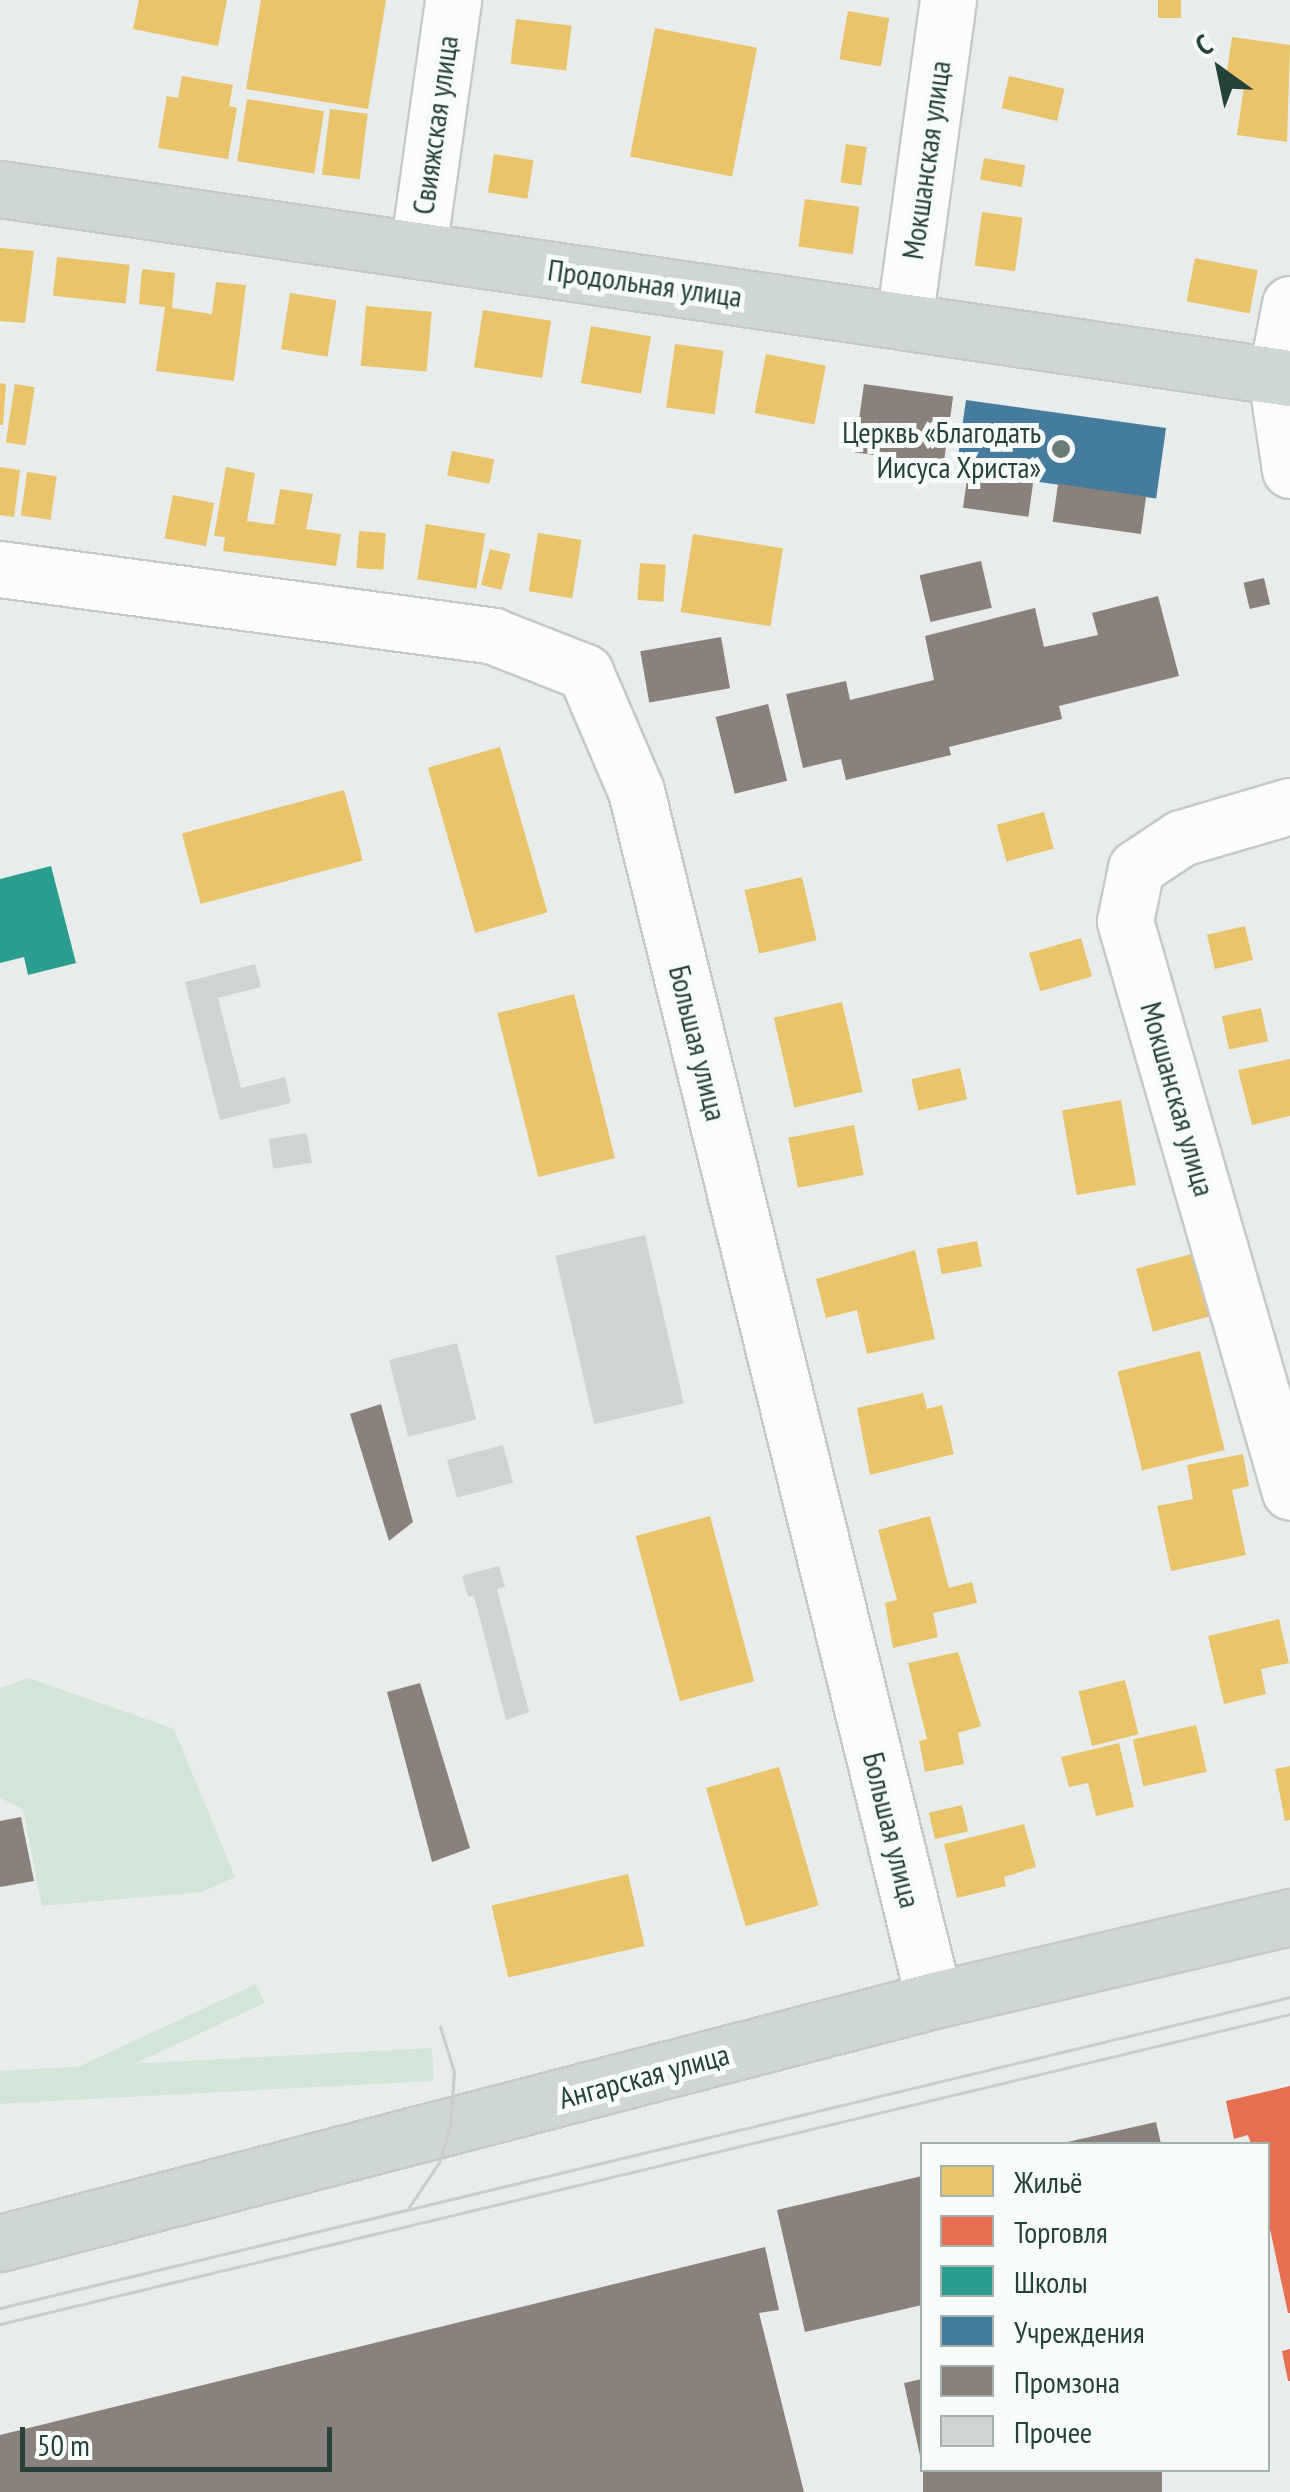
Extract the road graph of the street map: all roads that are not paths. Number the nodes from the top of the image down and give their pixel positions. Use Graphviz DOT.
graph roads {
  1 [pos="452,0"];
  2 [pos="948,0"];
  3 [pos="0,189"];
  4 [pos="418,250"];
  5 [pos="1290,304"];
  6 [pos="904,320"];
  7 [pos="1283,377"];
  8 [pos="1290,470"];
  9 [pos="0,570"];
  10 [pos="1290,806"];
  11 [pos="1290,1492"];
  12 [pos="1290,1918"];
  13 [pos="934,2000"];
  14 [pos="0,2243"];
  1 -- 4 [label="street, Свияжская улица"];
  2 -- 6 [label="street, Мокшанская улица"];
  3 -- 4 [label="main road, Продольная улица"];
  4 -- 6 [label="main road, Продольная улица"];
  5 -- 7 [label="street"];
  6 -- 7 [label="main road, Продольная улица"];
  7 -- 8 [label="street"];
  9 -- 13 [label="street, Большая улица"];
  10 -- 11 [label="street, Мокшанская улица"];
  12 -- 13 [label="main road, Ангарская улица"];
  13 -- 14 [label="main road, Ангарская улица"];
}
